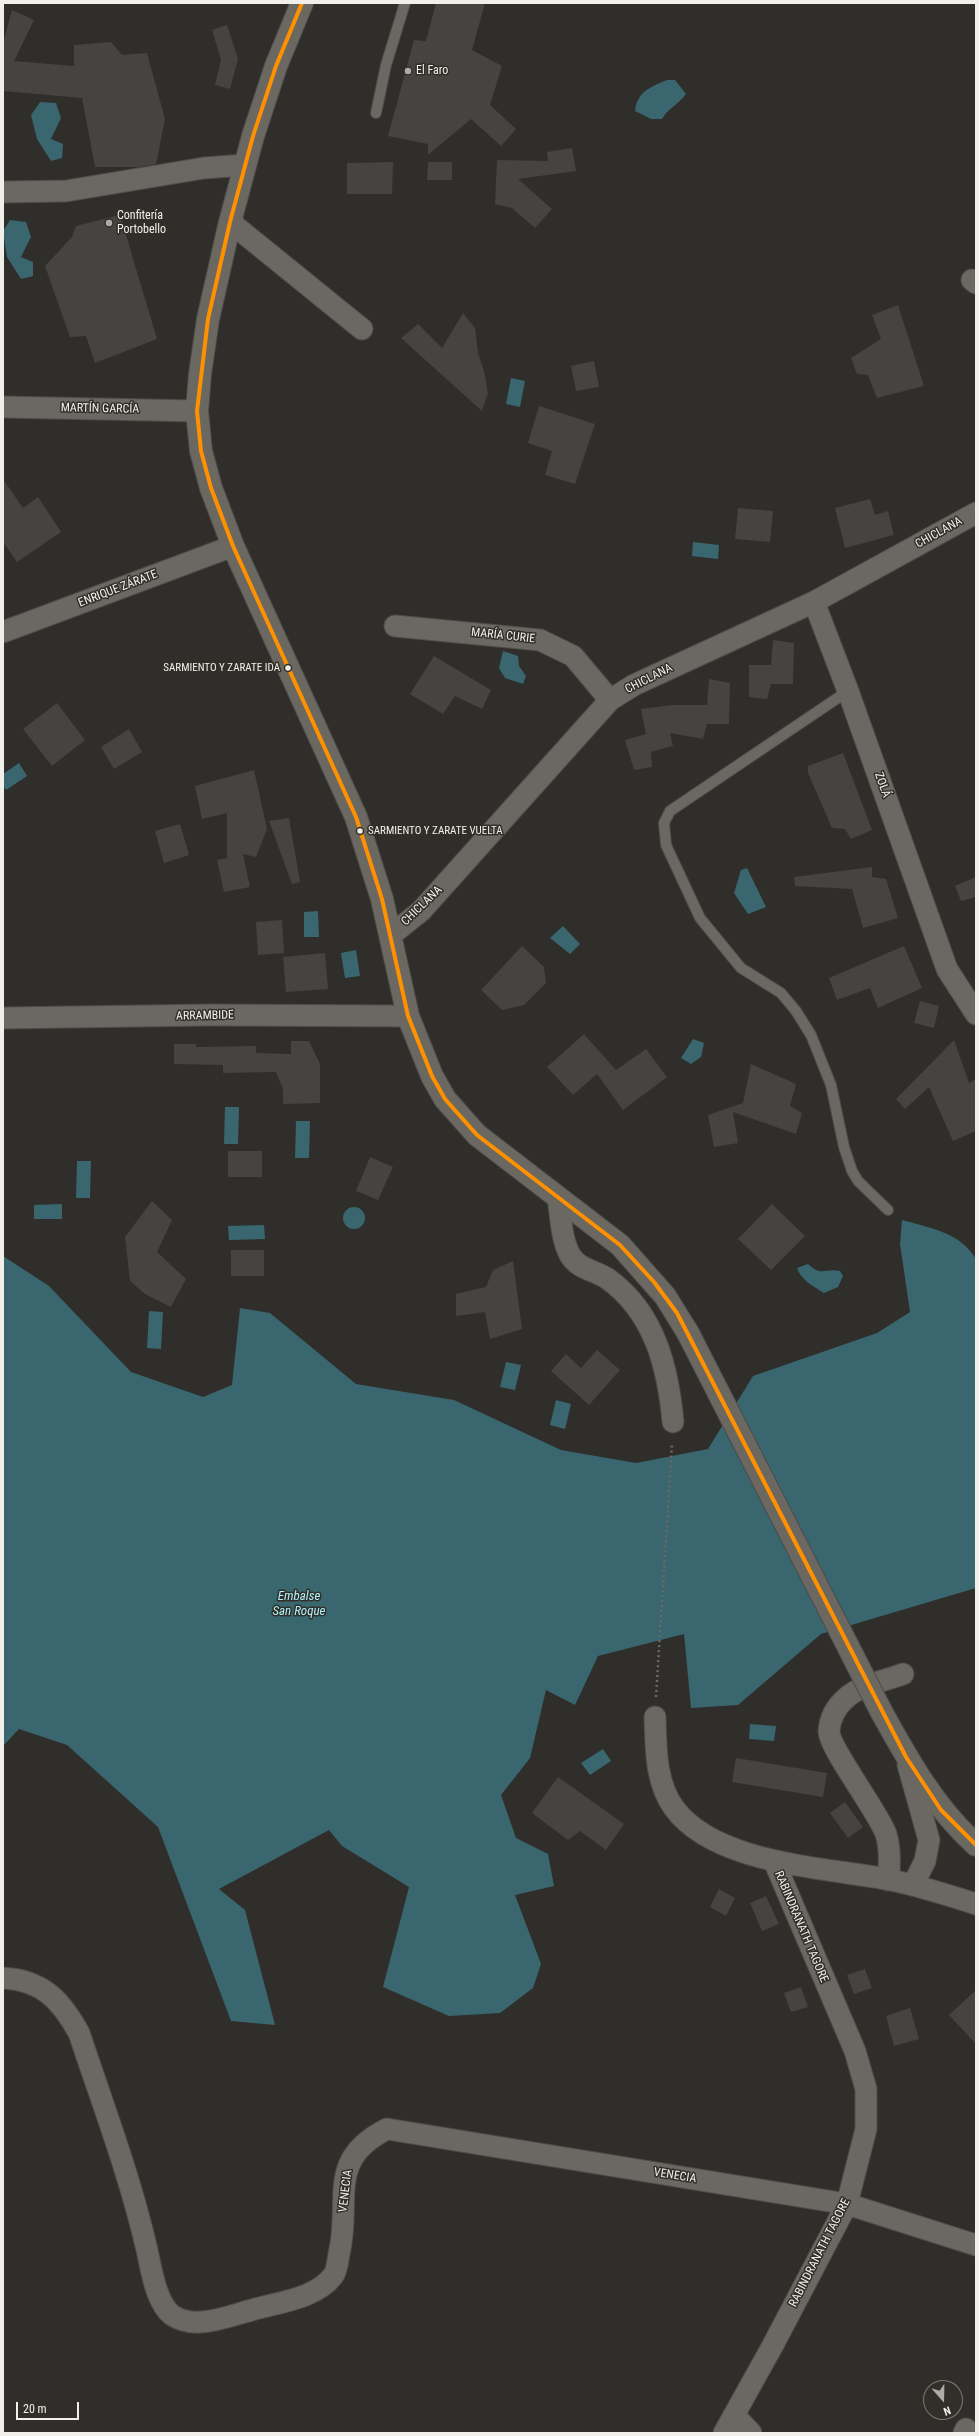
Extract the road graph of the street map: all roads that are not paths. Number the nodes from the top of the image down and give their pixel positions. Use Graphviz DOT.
graph roads {
  1 [pos="302,3"];
  2 [pos="405,3"];
  3 [pos="376,113"];
  4 [pos="245,166"];
  5 [pos="3,192"];
  6 [pos="230,222"];
  7 [pos="362,329"];
  8 [pos="3,408"];
  9 [pos="197,411"];
  10 [pos="976,513"];
  11 [pos="233,546"];
  12 [pos="814,602"];
  13 [pos="395,626"];
  14 [pos="3,632"];
  15 [pos="848,691"];
  16 [pos="610,700"];
  17 [pos="391,935"];
  18 [pos="976,1014"];
  19 [pos="408,1016"];
  20 [pos="3,1018"];
  21 [pos="558,1198"];
  22 [pos="888,1210"];
  23 [pos="673,1422"];
  24 [pos="903,1674"];
  25 [pos="655,1717"];
  26 [pos="906,1757"];
  27 [pos="976,1845"];
  28 [pos="774,1861"];
  29 [pos="889,1880"];
  30 [pos="913,1885"];
  31 [pos="976,1904"];
  32 [pos="3,1978"];
  33 [pos="847,2204"];
  34 [pos="976,2245"];
  35 [pos="734,2415"];
  36 [pos="724,2433"];
  37 [pos="751,2433"];
  1 -- 4 [label="main road"];
  2 -- 3 [label="lane"];
  4 -- 5 [label="street"];
  4 -- 6 [label="main road"];
  6 -- 7 [label="street"];
  6 -- 9 [label="main road"];
  8 -- 9 [label="street, MARTÍN GARCÍA"];
  9 -- 11 [label="main road"];
  10 -- 12 [label="street, CHICLANA"];
  11 -- 14 [label="street, ENRIQUE ZÁRATE"];
  11 -- 17 [label="main road"];
  12 -- 15 [label="street, ZOLÁ"];
  12 -- 16 [label="street, CHICLANA"];
  13 -- 16 [label="street, MARÍA CURIE"];
  15 -- 18 [label="street, ZOLÁ"];
  15 -- 22 [label="lane"];
  16 -- 17 [label="street, CHICLANA"];
  17 -- 19 [label="main road"];
  19 -- 20 [label="street, ARRAMBIDE"];
  19 -- 21 [label="main road"];
  21 -- 23 [label="street"];
  21 -- 26 [label="main road, bridge"];
  24 -- 29 [label="street"];
  25 -- 28 [label="street"];
  26 -- 27 [label="main road"];
  26 -- 30 [label="street"];
  28 -- 29 [label="street"];
  28 -- 33 [label="street, RABINDRANATH TAGORE"];
  29 -- 30 [label="street"];
  30 -- 31 [label="street"];
  32 -- 33 [label="street, VENECIA"];
  33 -- 34 [label="street, VENECIA"];
  33 -- 35 [label="street, RABINDRANATH TAGORE"];
  35 -- 36 [label="street, RABINDRANATH TAGORE"];
  35 -- 37 [label="street"];
}
